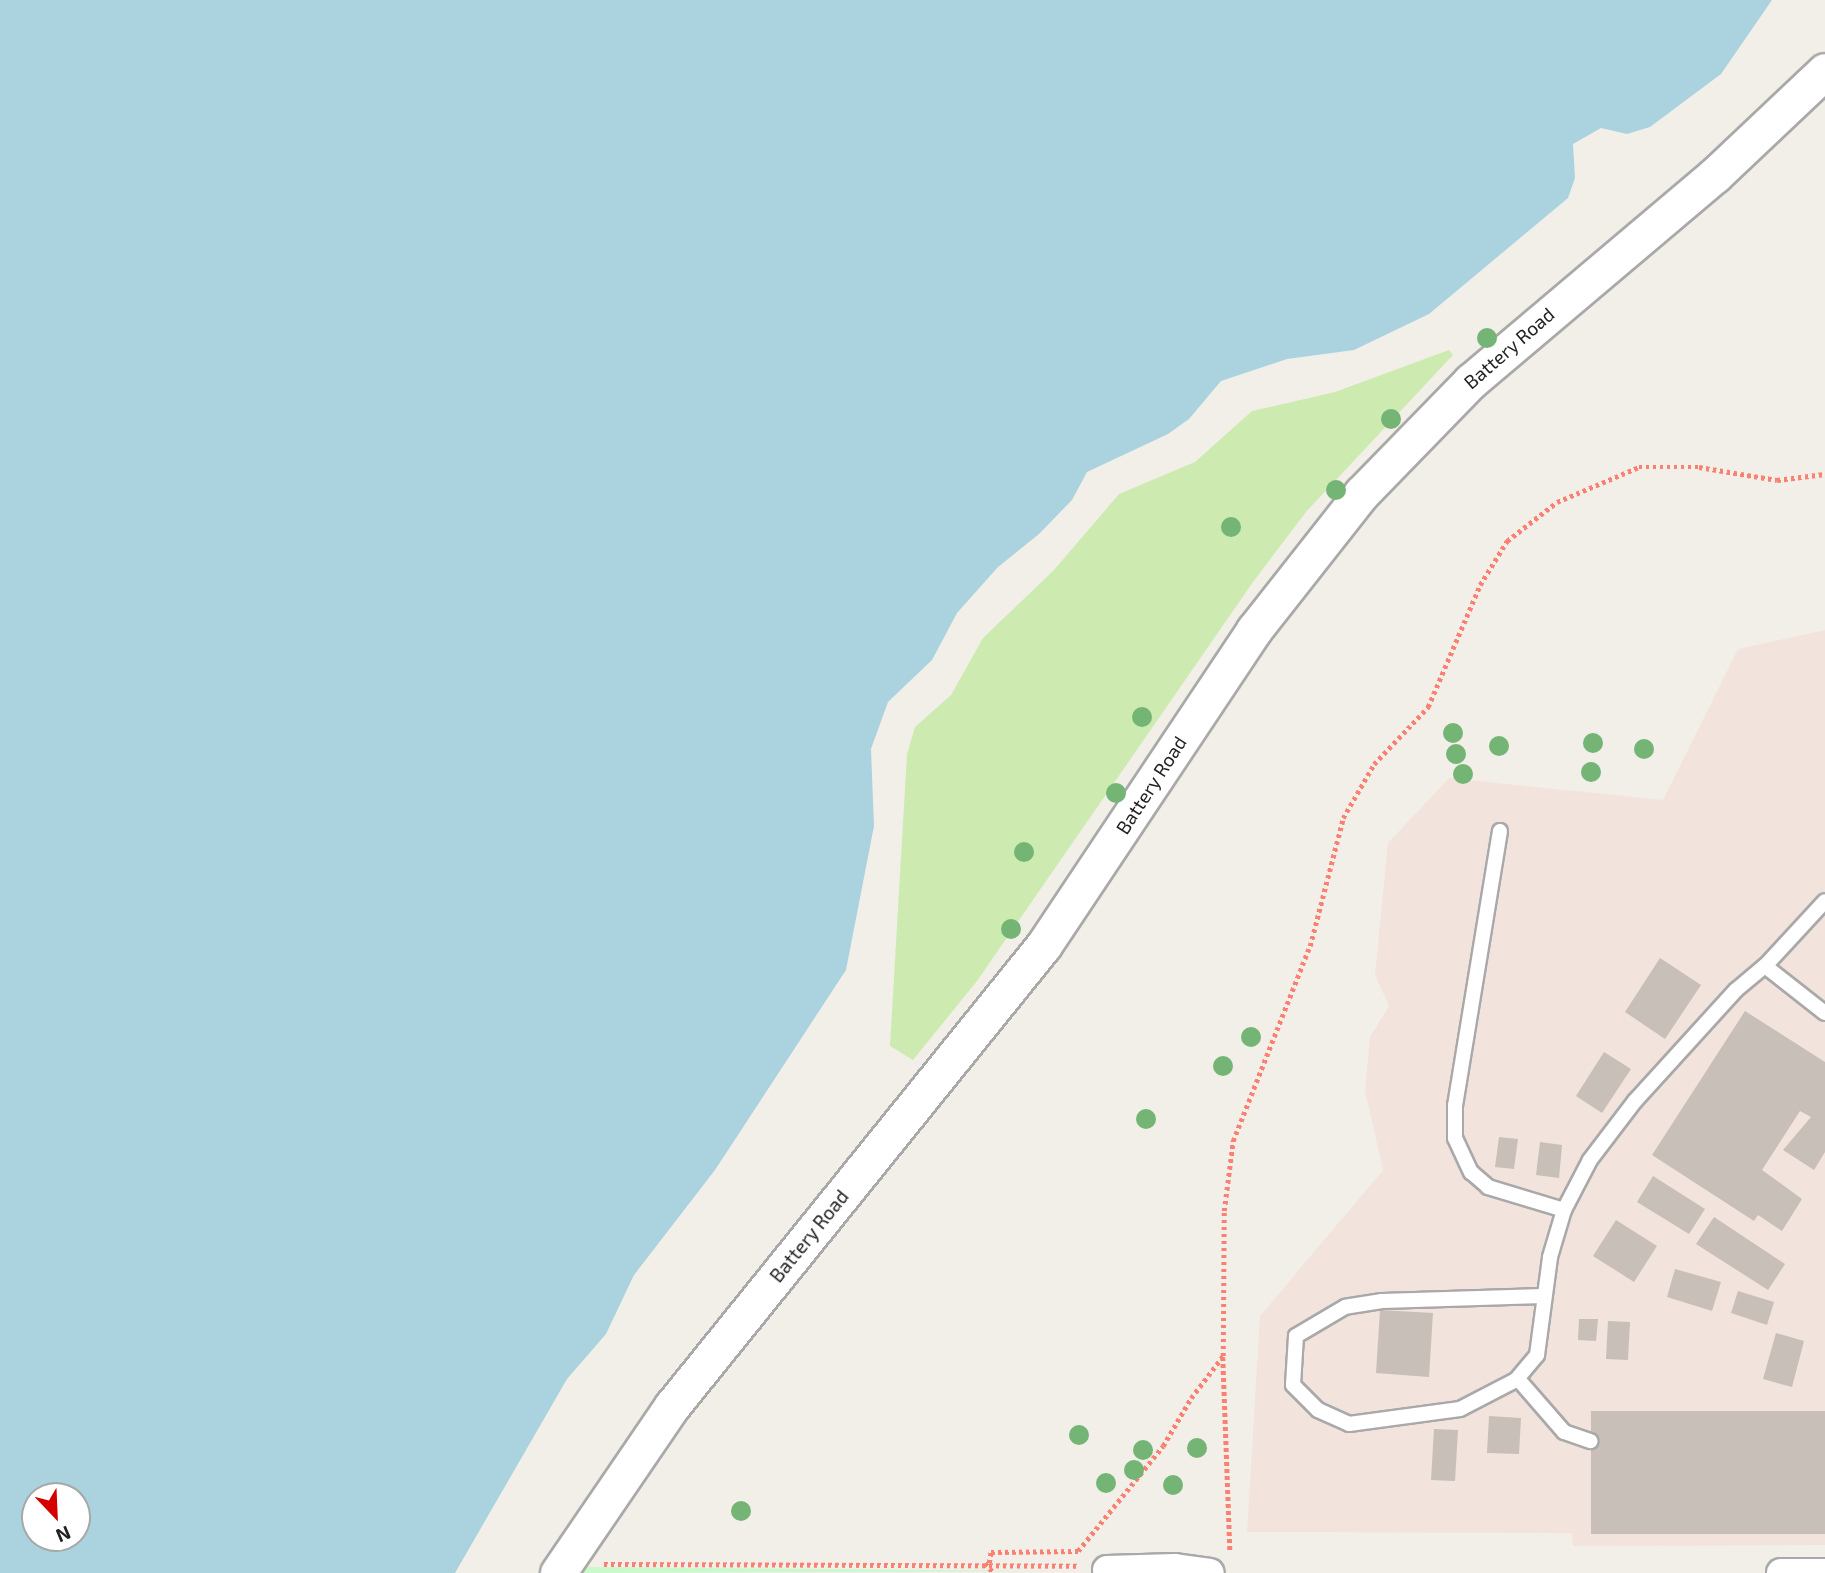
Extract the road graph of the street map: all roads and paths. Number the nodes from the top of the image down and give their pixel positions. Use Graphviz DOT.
graph roads {
  1 [pos="1825,71"];
  2 [pos="1825,474"];
  3 [pos="1500,831"];
  4 [pos="1825,901"];
  5 [pos="1765,965"];
  6 [pos="1825,1013"];
  7 [pos="1564,1210"];
  8 [pos="1544,1296"];
  9 [pos="1223,1356"];
  10 [pos="1517,1379"];
  11 [pos="1590,1441"];
  12 [pos="1231,1546"];
  13 [pos="987,1563"];
  14 [pos="603,1564"];
  15 [pos="1102,1572"];
  16 [pos="558,1573"];
  17 [pos="994,1573"];
  18 [pos="1210,1573"];
  19 [pos="1781,1573"];
  20 [pos="1825,1573"];
  1 -- 16 [label="street, Battery Road"];
  2 -- 9 [label="path"];
  3 -- 7 [label="lane"];
  4 -- 5 [label="lane"];
  5 -- 6 [label="lane"];
  5 -- 7 [label="lane"];
  7 -- 8 [label="lane"];
  8 -- 10 [label="lane"];
  8 -- 10 [label="lane"];
  9 -- 12 [label="path"];
  9 -- 13 [label="path"];
  10 -- 11 [label="lane"];
  13 -- 14 [label="path"];
  13 -- 15 [label="path"];
  13 -- 17 [label="path"];
  15 -- 18 [label="street"];
  19 -- 20 [label="street"];
}
